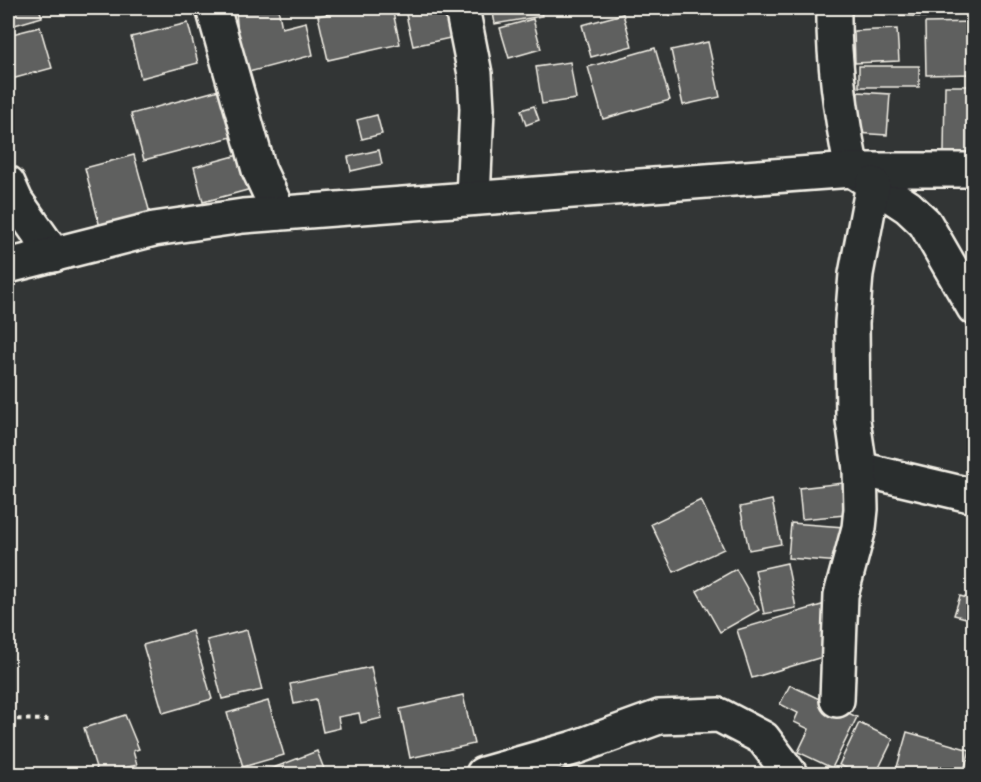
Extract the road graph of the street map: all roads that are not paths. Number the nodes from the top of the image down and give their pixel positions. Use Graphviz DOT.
graph roads {
  1 [pos="213,8"];
  2 [pos="462,8"];
  3 [pos="834,8"];
  4 [pos="974,170"];
  5 [pos="862,177"];
  6 [pos="8,183"];
  7 [pos="473,198"];
  8 [pos="279,213"];
  9 [pos="54,255"];
  10 [pos="8,266"];
  11 [pos="974,308"];
  12 [pos="860,469"];
  13 [pos="974,496"];
  14 [pos="837,700"];
  15 [pos="483,774"];
  16 [pos="790,774"];
  1 -- 8 [label="street"];
  2 -- 7 [label="street"];
  3 -- 5 [label="street"];
  4 -- 5 [label="street"];
  5 -- 7 [label="street"];
  5 -- 11 [label="street"];
  5 -- 12 [label="street"];
  6 -- 9 [label="street"];
  7 -- 8 [label="street"];
  8 -- 9 [label="street"];
  9 -- 10 [label="street"];
  12 -- 13 [label="street"];
  12 -- 14 [label="street"];
  15 -- 16 [label="street"];
}
